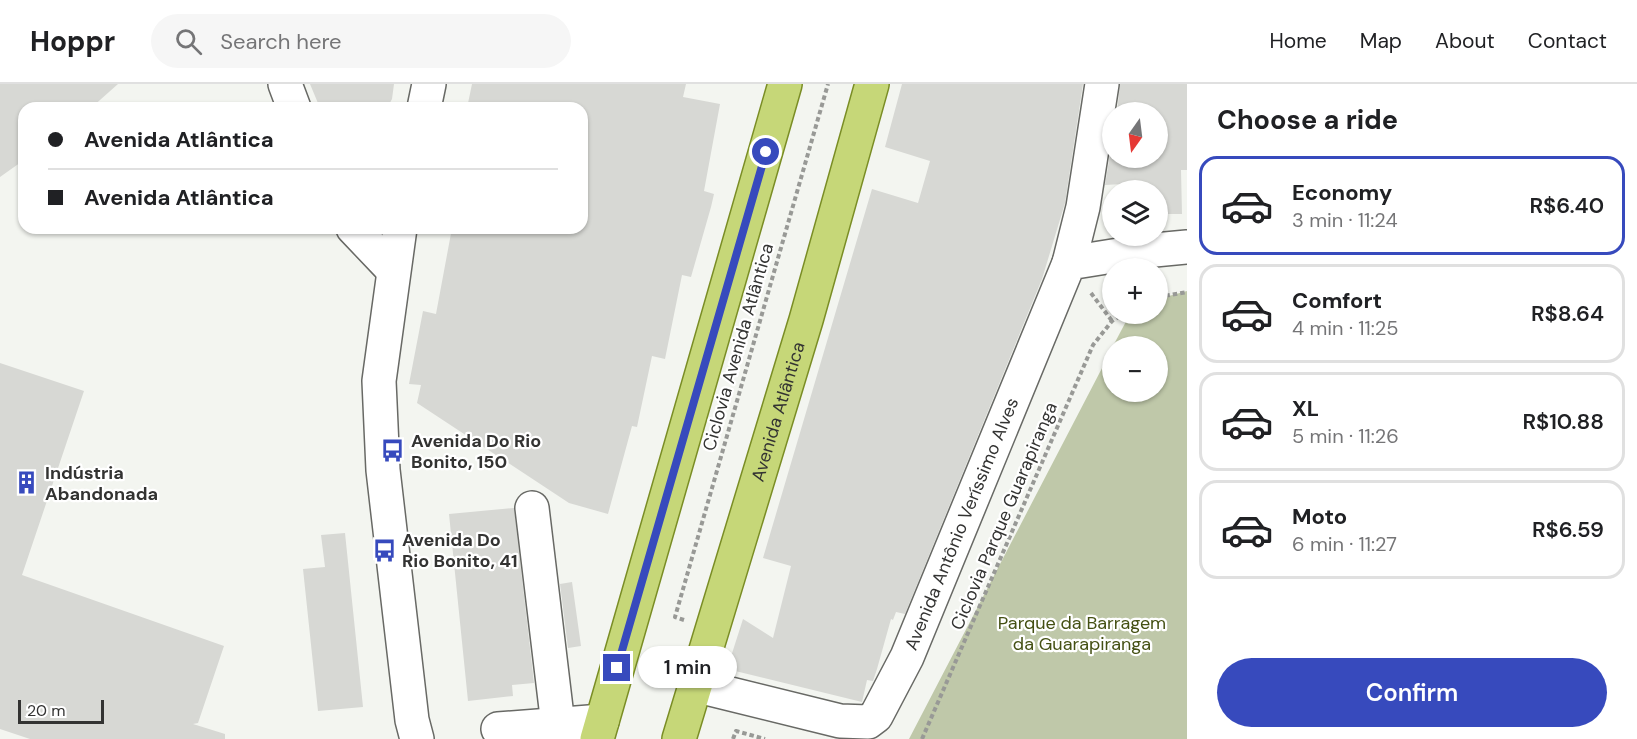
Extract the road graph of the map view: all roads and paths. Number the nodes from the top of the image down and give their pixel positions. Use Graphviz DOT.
graph roads {
  1 [pos="285,84"];
  2 [pos="785,84"];
  3 [pos="828,84"];
  4 [pos="872,84"];
  5 [pos="1102,84"];
  6 [pos="292,102"];
  7 [pos="359,234"];
  8 [pos="399,234"];
  9 [pos="1187,247"];
  10 [pos="1069,263"];
  11 [pos="392,269"];
  12 [pos="1187,292"];
  13 [pos="1168,295"];
  14 [pos="1110,324"];
  15 [pos="532,508"];
  16 [pos="675,617"];
  17 [pos="622,650"];
  18 [pos="696,678"];
  19 [pos="558,724"];
  20 [pos="498,729"];
  21 [pos="599,730"];
  22 [pos="417,739"];
  23 [pos="679,739"];
  24 [pos="733,739"];
  25 [pos="765,739"];
  26 [pos="922,739"];
  1 -- 6 [label="street"];
  2 -- 17 [label="main road"];
  3 -- 16 [label="path, Ciclovia Avenida Atlântica"];
  4 -- 18 [label="main road, Avenida Atlântica"];
  5 -- 10 [label="street, Avenida Antônio Veríssimo Alves"];
  7 -- 11 [label="street"];
  8 -- 11 [label="street"];
  9 -- 10 [label="street"];
  10 -- 18 [label="street, Avenida Antônio Veríssimo Alves"];
  11 -- 22 [label="street"];
  12 -- 13 [label="path"];
  14 -- 26 [label="path, Ciclovia Parque Guarapiranga"];
  15 -- 19 [label="street"];
  17 -- 18 [label="path"];
  17 -- 21 [label="main road"];
  18 -- 23 [label="main road, Avenida Atlântica"];
  19 -- 20 [label="street"];
  19 -- 21 [label="street"];
  24 -- 25 [label="path"];
}
